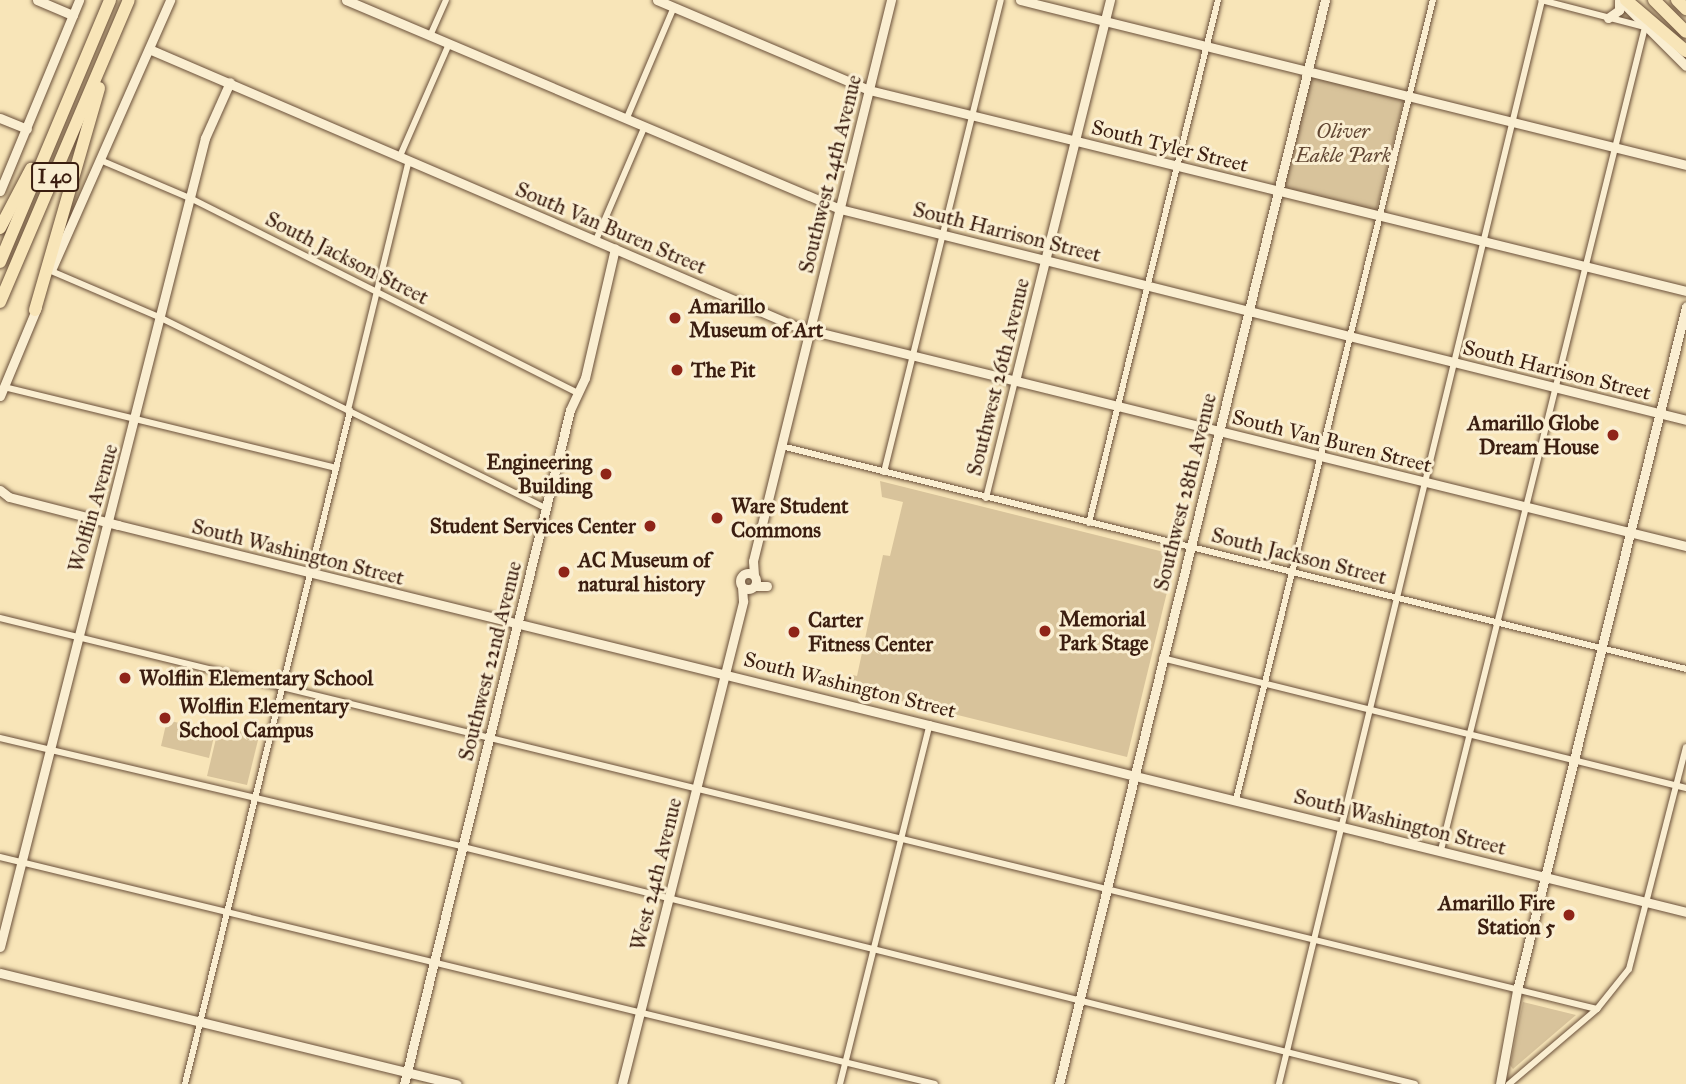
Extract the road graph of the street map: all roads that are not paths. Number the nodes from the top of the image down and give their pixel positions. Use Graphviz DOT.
graph roads {
  1 [pos="37,0"];
  2 [pos="79,0"];
  3 [pos="110,0"];
  4 [pos="129,0"];
  5 [pos="170,0"];
  6 [pos="346,0"];
  7 [pos="446,0"];
  8 [pos="657,0"];
  9 [pos="891,0"];
  10 [pos="1001,0"];
  11 [pos="1020,0"];
  12 [pos="1110,0"];
  13 [pos="1218,0"];
  14 [pos="1325,0"];
  15 [pos="1433,0"];
  16 [pos="1541,0"];
  17 [pos="1619,0"];
  18 [pos="1626,0"];
  19 [pos="1654,0"];
  20 [pos="1677,0"];
  21 [pos="674,7"];
  22 [pos="1686,9"];
  23 [pos="73,15"];
  24 [pos="1608,18"];
  25 [pos="1105,21"];
  26 [pos="1645,27"];
  27 [pos="1686,32"];
  28 [pos="430,36"];
  29 [pos="449,44"];
  30 [pos="1207,46"];
  31 [pos="149,49"];
  32 [pos="108,50"];
  33 [pos="1686,51"];
  34 [pos="1686,66"];
  35 [pos="1308,71"];
  36 [pos="230,82"];
  37 [pos="869,90"];
  38 [pos="1409,96"];
  39 [pos="69,98"];
  40 [pos="973,116"];
  41 [pos="0,118"];
  42 [pos="625,120"];
  43 [pos="1512,122"];
  44 [pos="643,128"];
  45 [pos="27,129"];
  46 [pos="1075,141"];
  47 [pos="1616,147"];
  48 [pos="405,158"];
  49 [pos="100,160"];
  50 [pos="1177,165"];
  51 [pos="1686,165"];
  52 [pos="0,191"];
  53 [pos="1278,191"];
  54 [pos="192,200"];
  55 [pos="839,209"];
  56 [pos="1380,216"];
  57 [pos="0,228"];
  58 [pos="943,235"];
  59 [pos="596,240"];
  60 [pos="1483,242"];
  61 [pos="615,248"];
  62 [pos="1045,260"];
  63 [pos="0,262"];
  64 [pos="1586,267"];
  65 [pos="51,271"];
  66 [pos="1149,284"];
  67 [pos="1686,291"];
  68 [pos="376,292"];
  69 [pos="0,302"];
  70 [pos="1686,307"];
  71 [pos="1249,309"];
  72 [pos="36,310"];
  73 [pos="161,318"];
  74 [pos="810,331"];
  75 [pos="1350,335"];
  76 [pos="912,356"];
  77 [pos="1453,362"];
  78 [pos="1015,381"];
  79 [pos="1556,388"];
  80 [pos="2,392"];
  81 [pos="577,393"];
  82 [pos="1118,406"];
  83 [pos="349,410"];
  84 [pos="1659,414"];
  85 [pos="136,420"];
  86 [pos="1686,420"];
  87 [pos="1219,431"];
  88 [pos="781,446"];
  89 [pos="1320,456"];
  90 [pos="336,468"];
  91 [pos="884,472"];
  92 [pos="1424,482"];
  93 [pos="1,495"];
  94 [pos="986,498"];
  95 [pos="546,508"];
  96 [pos="1526,508"];
  97 [pos="107,522"];
  98 [pos="1089,523"];
  99 [pos="1629,532"];
  100 [pos="1686,546"];
  101 [pos="1189,547"];
  102 [pos="1292,572"];
  103 [pos="311,573"];
  104 [pos="1395,598"];
  105 [pos="0,618"];
  106 [pos="517,623"];
  107 [pos="1497,623"];
  108 [pos="77,636"];
  109 [pos="1601,648"];
  110 [pos="1162,658"];
  111 [pos="1686,669"];
  112 [pos="725,672"];
  113 [pos="1264,683"];
  114 [pos="283,685"];
  115 [pos="1367,710"];
  116 [pos="930,724"];
  117 [pos="1470,735"];
  118 [pos="488,736"];
  119 [pos="0,738"];
  120 [pos="1686,747"];
  121 [pos="49,748"];
  122 [pos="1573,760"];
  123 [pos="1135,775"];
  124 [pos="696,785"];
  125 [pos="1677,785"];
  126 [pos="1686,788"];
  127 [pos="255,798"];
  128 [pos="1236,800"];
  129 [pos="1340,825"];
  130 [pos="902,838"];
  131 [pos="463,847"];
  132 [pos="1441,850"];
  133 [pos="0,857"];
  134 [pos="21,860"];
  135 [pos="1545,877"];
  136 [pos="1107,888"];
  137 [pos="668,898"];
  138 [pos="1647,903"];
  139 [pos="228,909"];
  140 [pos="1686,912"];
  141 [pos="1314,940"];
  142 [pos="0,947"];
  143 [pos="874,948"];
  144 [pos="434,960"];
  145 [pos="0,973"];
  146 [pos="1517,990"];
  147 [pos="1079,1001"];
  148 [pos="1597,1010"];
  149 [pos="640,1011"];
  150 [pos="200,1022"];
  151 [pos="1287,1052"];
  152 [pos="846,1061"];
  153 [pos="407,1072"];
  154 [pos="185,1084"];
  155 [pos="404,1084"];
  156 [pos="457,1084"];
  157 [pos="622,1084"];
  158 [pos="840,1084"];
  159 [pos="935,1084"];
  160 [pos="1059,1084"];
  161 [pos="1279,1084"];
  162 [pos="1415,1084"];
  163 [pos="1500,1084"];
  164 [pos="1509,1084"];
  1 -- 23 [label="main road"];
  2 -- 23 [label="main road"];
  3 -- 39 [label="highway, I 40"];
  4 -- 32 [label="highway, I 40"];
  5 -- 31 [label="main road"];
  6 -- 28 [label="main road, South Harrison Street"];
  7 -- 28 [label="street"];
  8 -- 21 [label="main road, South Tyler Street"];
  9 -- 37 [label="main road, Southwest 24th Avenue"];
  10 -- 40 [label="street"];
  11 -- 25 [label="main road"];
  12 -- 25 [label="main road, Southwest 26th Avenue"];
  13 -- 30 [label="street"];
  14 -- 35 [label="main road, Southwest 28th Avenue"];
  15 -- 38 [label="street"];
  16 -- 24 [label="street"];
  16 -- 43 [label="street"];
  17 -- 24 [label="main road"];
  17 -- 26 [label="main road"];
  18 -- 33 [label="highway"];
  19 -- 27 [label="highway"];
  20 -- 22 [label="highway"];
  21 -- 37 [label="main road, South Tyler Street"];
  21 -- 42 [label="street"];
  23 -- 45 [label="main road"];
  24 -- 26 [label="street"];
  25 -- 30 [label="main road"];
  25 -- 46 [label="main road, Southwest 26th Avenue"];
  26 -- 34 [label="main road"];
  26 -- 47 [label="street"];
  28 -- 29 [label="main road, South Harrison Street"];
  29 -- 42 [label="main road, South Harrison Street"];
  29 -- 48 [label="street"];
  30 -- 35 [label="main road"];
  30 -- 50 [label="street"];
  31 -- 36 [label="main road, South Van Buren Street"];
  31 -- 49 [label="main road"];
  32 -- 69 [label="highway, I 40"];
  32 -- 72 [label="highway"];
  35 -- 38 [label="main road"];
  35 -- 53 [label="main road, Southwest 28th Avenue"];
  36 -- 48 [label="main road, South Van Buren Street"];
  36 -- 54 [label="main road, Wolflin Avenue"];
  37 -- 40 [label="main road, South Tyler Street"];
  37 -- 55 [label="main road, Southwest 24th Avenue"];
  38 -- 43 [label="main road"];
  38 -- 56 [label="street"];
  39 -- 57 [label="highway"];
  39 -- 63 [label="highway, I 40"];
  40 -- 46 [label="main road, South Tyler Street"];
  40 -- 58 [label="street"];
  41 -- 45 [label="main road"];
  42 -- 44 [label="main road, South Harrison Street"];
  43 -- 47 [label="main road"];
  43 -- 60 [label="street"];
  44 -- 55 [label="main road, South Harrison Street"];
  44 -- 59 [label="street"];
  45 -- 52 [label="main road"];
  46 -- 50 [label="main road, South Tyler Street"];
  46 -- 62 [label="main road, Southwest 26th Avenue"];
  47 -- 51 [label="main road"];
  47 -- 64 [label="street"];
  48 -- 59 [label="main road, South Van Buren Street"];
  48 -- 68 [label="street"];
  49 -- 54 [label="street, South Jackson Street"];
  49 -- 65 [label="main road"];
  50 -- 53 [label="main road, South Tyler Street"];
  50 -- 66 [label="street"];
  53 -- 56 [label="main road, South Tyler Street"];
  53 -- 71 [label="main road, Southwest 28th Avenue"];
  54 -- 68 [label="street, South Jackson Street"];
  54 -- 73 [label="main road, Wolflin Avenue"];
  55 -- 58 [label="main road, South Harrison Street"];
  55 -- 74 [label="main road, Southwest 24th Avenue"];
  56 -- 60 [label="main road, South Tyler Street"];
  56 -- 75 [label="street"];
  58 -- 62 [label="main road, South Harrison Street"];
  58 -- 76 [label="street"];
  59 -- 61 [label="main road, South Van Buren Street"];
  60 -- 64 [label="main road, South Tyler Street"];
  60 -- 77 [label="street"];
  61 -- 74 [label="main road, South Van Buren Street"];
  61 -- 81 [label="main road, Southwest 22nd Avenue"];
  62 -- 66 [label="main road, South Harrison Street"];
  62 -- 78 [label="main road, Southwest 26th Avenue"];
  64 -- 67 [label="main road, South Tyler Street"];
  64 -- 79 [label="street"];
  65 -- 72 [label="main road"];
  65 -- 73 [label="street"];
  66 -- 71 [label="main road, South Harrison Street"];
  66 -- 82 [label="street"];
  68 -- 81 [label="street, South Jackson Street"];
  68 -- 83 [label="street"];
  70 -- 84 [label="main road"];
  71 -- 75 [label="main road, South Harrison Street"];
  71 -- 87 [label="main road, Southwest 28th Avenue"];
  72 -- 80 [label="main road"];
  73 -- 83 [label="street"];
  73 -- 85 [label="main road, Wolflin Avenue"];
  74 -- 76 [label="main road, South Van Buren Street"];
  74 -- 88 [label="main road, Southwest 24th Avenue"];
  75 -- 77 [label="main road, South Harrison Street"];
  75 -- 89 [label="street"];
  76 -- 78 [label="main road, South Van Buren Street"];
  76 -- 91 [label="street"];
  77 -- 79 [label="main road, South Harrison Street"];
  77 -- 92 [label="street"];
  78 -- 82 [label="main road, South Van Buren Street"];
  78 -- 94 [label="street, Southwest 26th Avenue"];
  79 -- 84 [label="main road, South Harrison Street"];
  79 -- 96 [label="street"];
  80 -- 85 [label="street"];
  81 -- 95 [label="main road, Southwest 22nd Avenue"];
  82 -- 87 [label="main road, South Van Buren Street"];
  82 -- 98 [label="street"];
  83 -- 90 [label="street"];
  83 -- 95 [label="street"];
  84 -- 86 [label="main road, South Harrison Street"];
  84 -- 99 [label="main road"];
  85 -- 90 [label="street"];
  85 -- 97 [label="main road, Wolflin Avenue"];
  87 -- 89 [label="main road, South Van Buren Street"];
  87 -- 101 [label="main road, Southwest 28th Avenue"];
  88 -- 91 [label="street, South Jackson Street"];
  88 -- 112 [label="main road, Southwest 24th Avenue"];
  89 -- 92 [label="main road, South Van Buren Street"];
  89 -- 102 [label="street"];
  90 -- 103 [label="street"];
  91 -- 94 [label="street, South Jackson Street"];
  92 -- 96 [label="main road, South Van Buren Street"];
  92 -- 104 [label="street"];
  93 -- 97 [label="main road, South Washington Street"];
  94 -- 98 [label="street, South Jackson Street"];
  95 -- 106 [label="main road, Southwest 22nd Avenue"];
  96 -- 99 [label="main road, South Van Buren Street"];
  96 -- 107 [label="street"];
  97 -- 103 [label="main road, South Washington Street"];
  97 -- 108 [label="main road, Wolflin Avenue"];
  98 -- 101 [label="street, South Jackson Street"];
  99 -- 100 [label="main road, South Van Buren Street"];
  99 -- 109 [label="main road"];
  101 -- 102 [label="street, South Jackson Street"];
  101 -- 110 [label="main road, Southwest 28th Avenue"];
  102 -- 104 [label="street, South Jackson Street"];
  102 -- 113 [label="street"];
  103 -- 106 [label="main road, South Washington Street"];
  103 -- 114 [label="street"];
  104 -- 107 [label="street, South Jackson Street"];
  104 -- 115 [label="street"];
  105 -- 108 [label="street"];
  106 -- 112 [label="main road, South Washington Street"];
  106 -- 118 [label="main road, Southwest 22nd Avenue"];
  107 -- 109 [label="street, South Jackson Street"];
  107 -- 117 [label="street"];
  108 -- 114 [label="street"];
  108 -- 121 [label="main road, Wolflin Avenue"];
  109 -- 111 [label="street, South Jackson Street"];
  109 -- 122 [label="main road"];
  110 -- 113 [label="street"];
  110 -- 123 [label="main road, Southwest 28th Avenue"];
  112 -- 116 [label="main road, South Washington Street"];
  112 -- 124 [label="main road, West 24th Avenue"];
  113 -- 115 [label="street"];
  113 -- 128 [label="street"];
  114 -- 118 [label="street"];
  114 -- 127 [label="street"];
  115 -- 117 [label="street"];
  115 -- 129 [label="street"];
  116 -- 123 [label="main road, South Washington Street"];
  116 -- 130 [label="street"];
  117 -- 122 [label="street"];
  117 -- 132 [label="street"];
  118 -- 124 [label="street"];
  118 -- 131 [label="main road, Southwest 22nd Avenue"];
  119 -- 121 [label="street"];
  120 -- 125 [label="street"];
  121 -- 127 [label="street"];
  121 -- 134 [label="main road, Wolflin Avenue"];
  122 -- 125 [label="street"];
  122 -- 135 [label="main road"];
  123 -- 128 [label="main road, South Washington Street"];
  123 -- 136 [label="main road, Southwest 28th Avenue"];
  124 -- 130 [label="street"];
  124 -- 137 [label="main road, West 24th Avenue"];
  125 -- 126 [label="street"];
  125 -- 138 [label="street"];
  127 -- 131 [label="street"];
  127 -- 139 [label="street"];
  128 -- 129 [label="main road, South Washington Street"];
  129 -- 132 [label="main road, South Washington Street"];
  129 -- 141 [label="street"];
  130 -- 136 [label="street"];
  130 -- 143 [label="street"];
  131 -- 137 [label="street"];
  131 -- 144 [label="main road, Southwest 22nd Avenue"];
  132 -- 135 [label="main road, South Washington Street"];
  133 -- 134 [label="street"];
  134 -- 139 [label="street"];
  134 -- 142 [label="main road, Wolflin Avenue"];
  135 -- 138 [label="main road, South Washington Street"];
  135 -- 146 [label="main road"];
  136 -- 141 [label="street"];
  136 -- 147 [label="main road, Southwest 28th Avenue"];
  137 -- 143 [label="street"];
  137 -- 149 [label="main road, West 24th Avenue"];
  138 -- 140 [label="main road, South Washington Street"];
  138 -- 148 [label="street"];
  139 -- 144 [label="street"];
  139 -- 150 [label="street"];
  141 -- 146 [label="street"];
  141 -- 151 [label="street"];
  143 -- 147 [label="street"];
  143 -- 152 [label="street"];
  144 -- 149 [label="street"];
  144 -- 153 [label="main road, Southwest 22nd Avenue"];
  145 -- 150 [label="main road"];
  146 -- 148 [label="street"];
  146 -- 163 [label="main road"];
  147 -- 151 [label="street"];
  147 -- 160 [label="main road, Southwest 28th Avenue"];
  148 -- 164 [label="street"];
  149 -- 152 [label="street"];
  149 -- 157 [label="main road, West 24th Avenue"];
  150 -- 153 [label="main road"];
  150 -- 154 [label="street"];
  151 -- 161 [label="street"];
  151 -- 162 [label="street"];
  152 -- 158 [label="street"];
  152 -- 159 [label="street"];
  153 -- 155 [label="main road, Southwest 22nd Avenue"];
  153 -- 156 [label="main road"];
}
